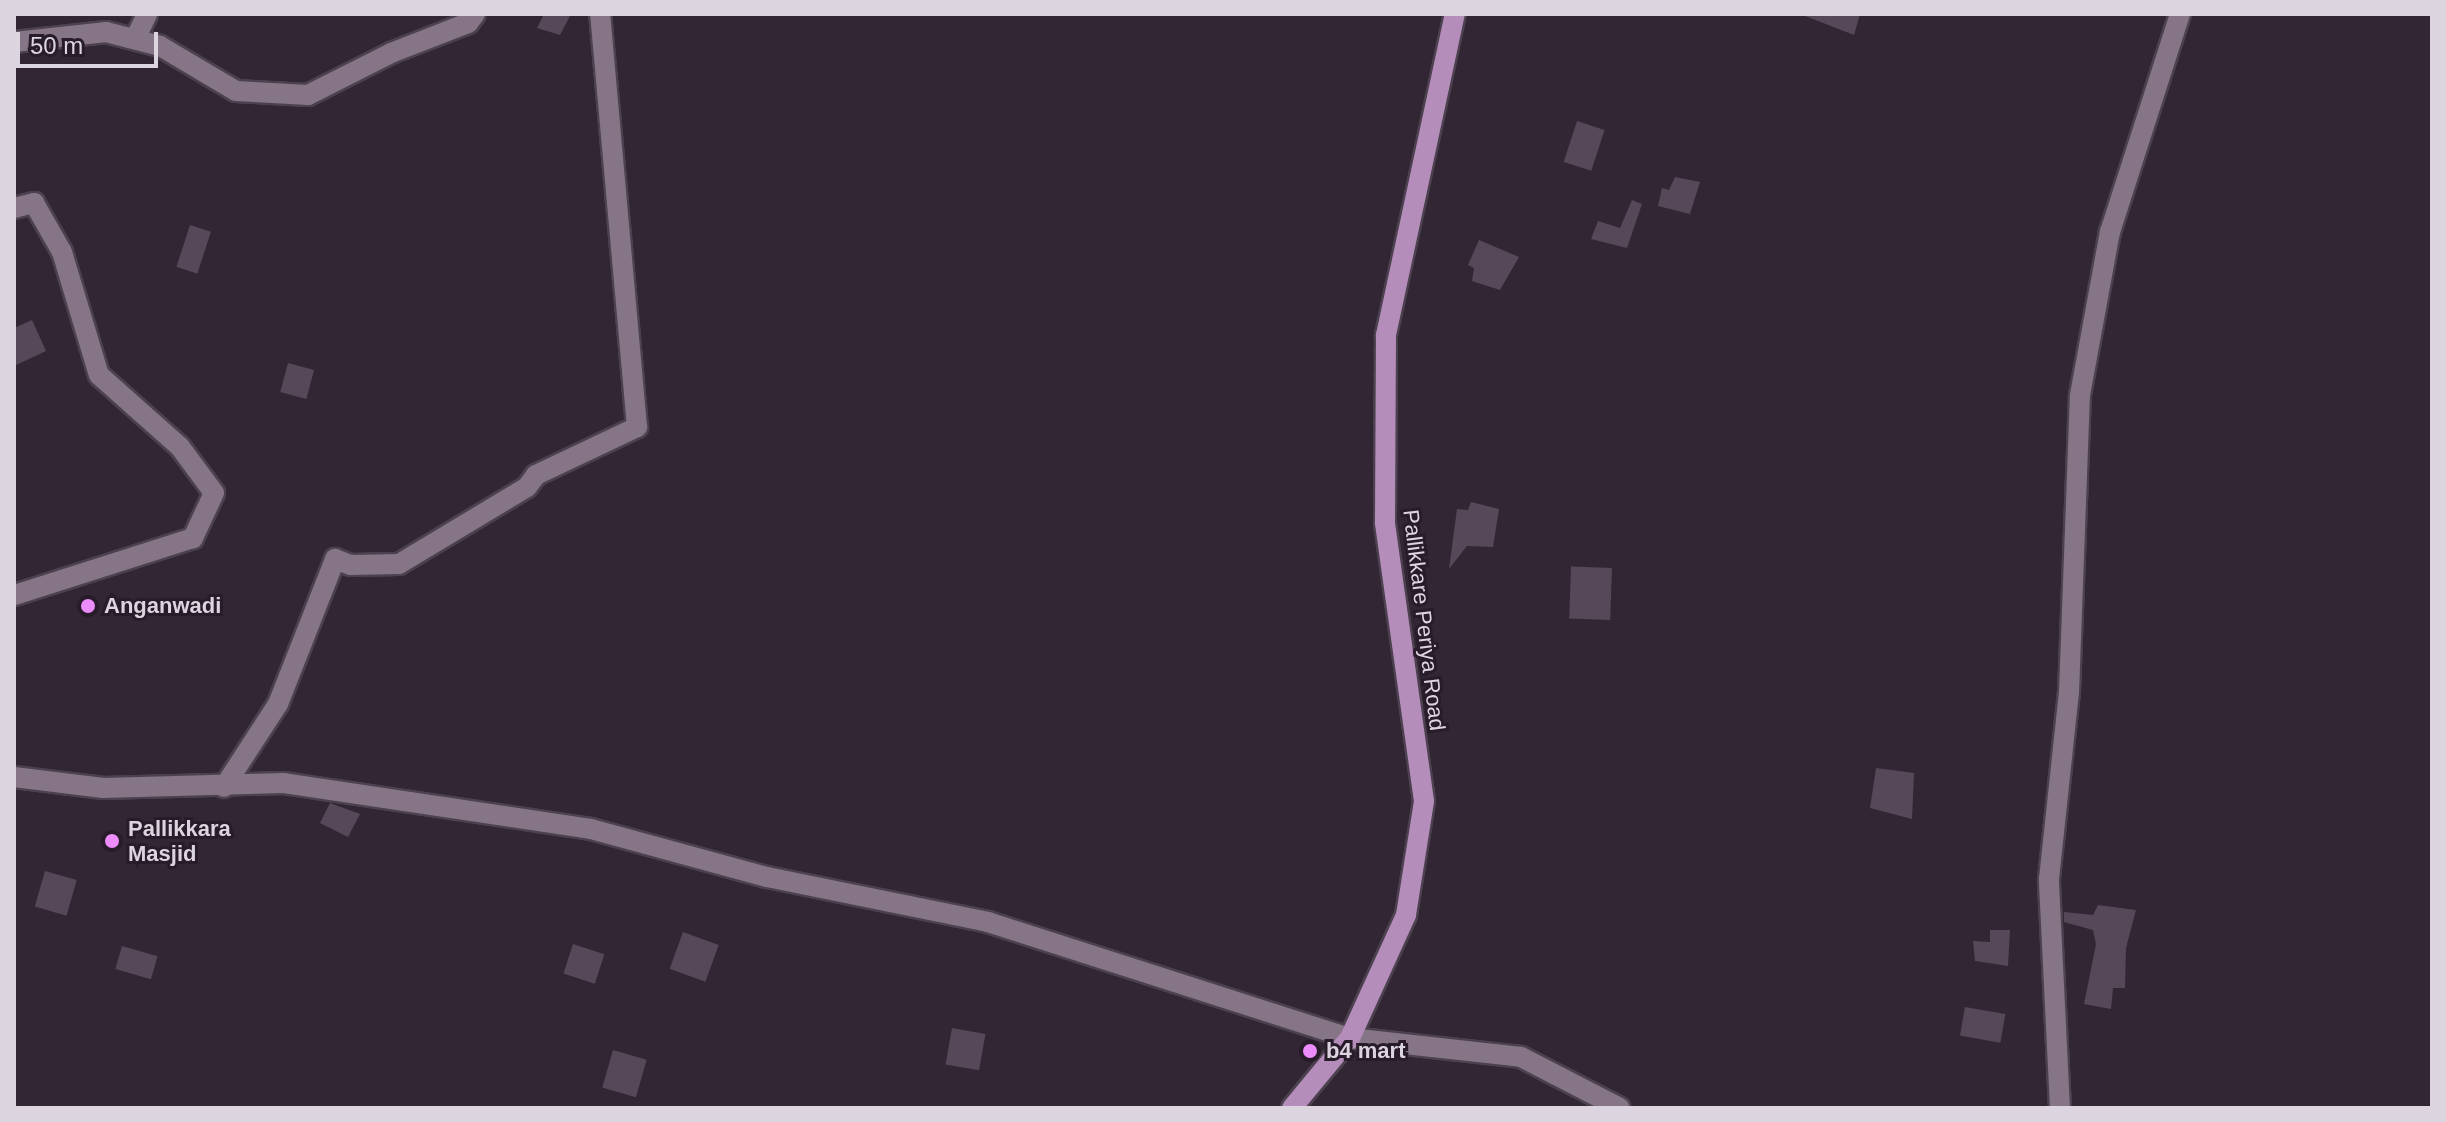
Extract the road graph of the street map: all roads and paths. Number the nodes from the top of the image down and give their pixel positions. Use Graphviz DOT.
graph roads {
  1 [pos="147,14"];
  2 [pos="475,14"];
  3 [pos="600,14"];
  4 [pos="1455,14"];
  5 [pos="2180,14"];
  6 [pos="135,39"];
  7 [pos="14,42"];
  8 [pos="14,208"];
  9 [pos="14,595"];
  10 [pos="14,777"];
  11 [pos="224,787"];
  12 [pos="1350,1038"];
  13 [pos="1292,1108"];
  14 [pos="1620,1108"];
  15 [pos="2060,1108"];
  1 -- 6 [label="street"];
  2 -- 6 [label="street"];
  3 -- 11 [label="street"];
  4 -- 12 [label="main road, Pallikkare Periya Road"];
  5 -- 15 [label="street"];
  6 -- 7 [label="street"];
  8 -- 9 [label="street"];
  10 -- 11 [label="street"];
  11 -- 12 [label="street"];
  12 -- 13 [label="main road, Pallikkare Periya Road"];
  12 -- 14 [label="street"];
}
